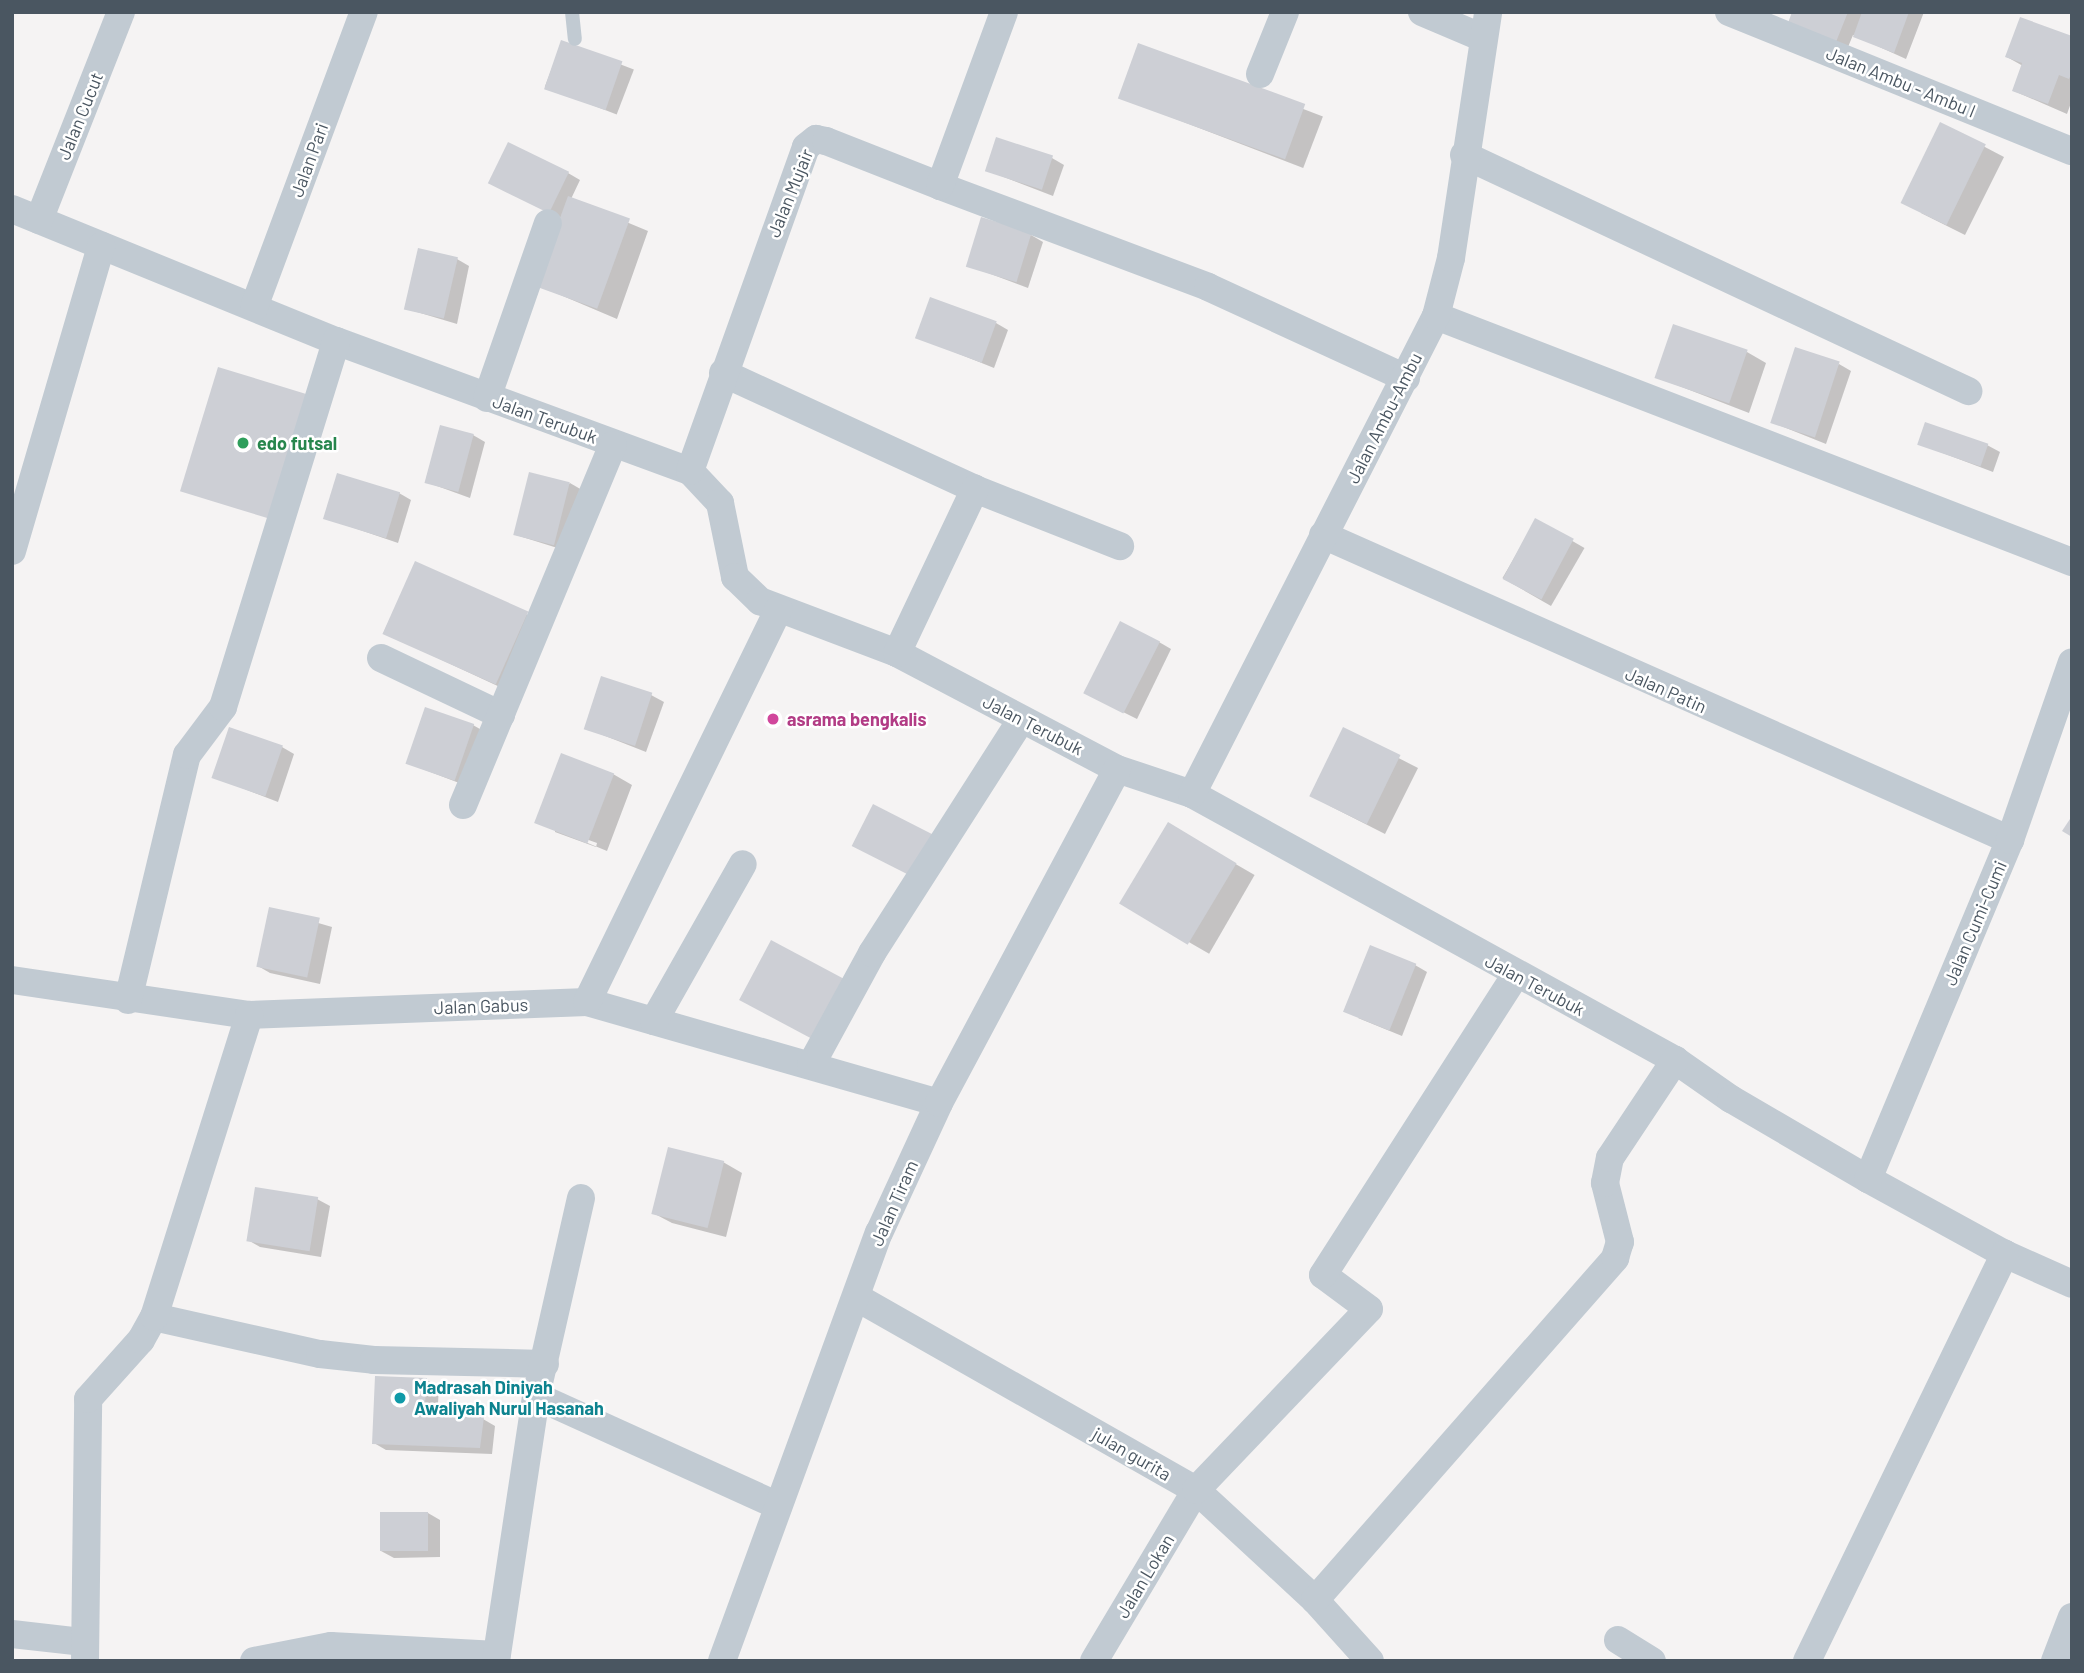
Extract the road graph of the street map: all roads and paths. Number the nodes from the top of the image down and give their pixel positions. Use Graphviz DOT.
graph roads {
  1 [pos="121,12"];
  2 [pos="364,12"];
  3 [pos="572,12"];
  4 [pos="1285,12"];
  5 [pos="1422,12"];
  6 [pos="1729,12"];
  7 [pos="997,15"];
  8 [pos="1486,25"];
  9 [pos="575,39"];
  10 [pos="1260,74"];
  11 [pos="2072,151"];
  12 [pos="1464,155"];
  13 [pos="940,186"];
  14 [pos="12,209"];
  15 [pos="39,220"];
  16 [pos="548,223"];
  17 [pos="101,246"];
  18 [pos="254,307"];
  19 [pos="1436,316"];
  20 [pos="336,341"];
  21 [pos="723,373"];
  22 [pos="1406,378"];
  23 [pos="1968,391"];
  24 [pos="487,398"];
  25 [pos="613,445"];
  26 [pos="690,471"];
  27 [pos="975,489"];
  28 [pos="1323,535"];
  29 [pos="1120,546"];
  30 [pos="12,551"];
  31 [pos="2072,562"];
  32 [pos="779,610"];
  33 [pos="897,653"];
  34 [pos="381,658"];
  35 [pos="2072,662"];
  36 [pos="501,715"];
  37 [pos="1021,720"];
  38 [pos="1117,768"];
  39 [pos="1192,794"];
  40 [pos="463,805"];
  41 [pos="2010,840"];
  42 [pos="743,864"];
  43 [pos="1515,975"];
  44 [pos="12,980"];
  45 [pos="128,1000"];
  46 [pos="587,1002"];
  47 [pos="249,1015"];
  48 [pos="654,1021"];
  49 [pos="1675,1060"];
  50 [pos="811,1065"];
  51 [pos="939,1103"];
  52 [pos="1868,1179"];
  53 [pos="581,1198"];
  54 [pos="2005,1254"];
  55 [pos="2072,1283"];
  56 [pos="856,1297"];
  57 [pos="154,1317"];
  58 [pos="545,1364"];
  59 [pos="536,1396"];
  60 [pos="1196,1490"];
  61 [pos="778,1506"];
  62 [pos="1315,1600"];
  63 [pos="2072,1617"];
  64 [pos="12,1634"];
  65 [pos="1618,1640"];
  66 [pos="84,1651"];
  67 [pos="497,1658"];
  68 [pos="254,1661"];
  69 [pos="722,1661"];
  70 [pos="1094,1661"];
  71 [pos="1370,1661"];
  72 [pos="1652,1661"];
  73 [pos="1807,1661"];
  74 [pos="2055,1661"];
  1 -- 15 [label="street, Jalan Cucut"];
  2 -- 18 [label="street, Jalan Pari"];
  3 -- 9 [label="lane"];
  4 -- 10 [label="street"];
  5 -- 8 [label="street"];
  6 -- 11 [label="street, Jalan Ambu - Ambu I"];
  7 -- 13 [label="street"];
  8 -- 12 [label="street, Jalan Ambu-Ambu"];
  12 -- 19 [label="street, Jalan Ambu-Ambu"];
  12 -- 23 [label="street"];
  13 -- 21 [label="street, Jalan Mujair"];
  13 -- 22 [label="street"];
  14 -- 15 [label="street, Jalan Terubuk"];
  15 -- 17 [label="street, Jalan Terubuk"];
  16 -- 24 [label="street"];
  17 -- 18 [label="street, Jalan Terubuk"];
  17 -- 30 [label="street"];
  18 -- 20 [label="street, Jalan Terubuk"];
  19 -- 22 [label="street, Jalan Ambu-Ambu"];
  19 -- 31 [label="street"];
  20 -- 24 [label="street, Jalan Terubuk"];
  20 -- 45 [label="street"];
  21 -- 26 [label="street, Jalan Mujair"];
  21 -- 27 [label="street"];
  22 -- 28 [label="street, Jalan Ambu-Ambu"];
  24 -- 25 [label="street, Jalan Terubuk"];
  25 -- 26 [label="street, Jalan Terubuk"];
  25 -- 36 [label="street"];
  26 -- 32 [label="street, Jalan Terubuk"];
  27 -- 29 [label="street"];
  27 -- 33 [label="street"];
  28 -- 39 [label="street, Jalan Ambu-Ambu"];
  28 -- 41 [label="street, Jalan Patin"];
  32 -- 33 [label="street, Jalan Terubuk"];
  32 -- 46 [label="street"];
  33 -- 37 [label="street, Jalan Terubuk"];
  34 -- 36 [label="street"];
  35 -- 41 [label="street, Jalan Cumi-Cumi"];
  36 -- 40 [label="street"];
  37 -- 38 [label="street, Jalan Terubuk"];
  37 -- 50 [label="street"];
  38 -- 39 [label="street, Jalan Terubuk"];
  38 -- 51 [label="street, Jalan Tiram"];
  39 -- 43 [label="street, Jalan Terubuk"];
  41 -- 52 [label="street, Jalan Cumi-Cumi"];
  42 -- 48 [label="street"];
  43 -- 49 [label="street, Jalan Terubuk"];
  43 -- 60 [label="street, Jalan Lokan"];
  44 -- 45 [label="street, Jalan Gabus"];
  45 -- 47 [label="street, Jalan Gabus"];
  46 -- 47 [label="street, Jalan Gabus"];
  46 -- 48 [label="street, Jalan Gabus"];
  47 -- 57 [label="street"];
  48 -- 50 [label="street, Jalan Gabus"];
  49 -- 52 [label="street, Jalan Terubuk"];
  49 -- 62 [label="street"];
  50 -- 51 [label="street, Jalan Gabus"];
  51 -- 56 [label="street, Jalan Tiram"];
  52 -- 54 [label="street, Jalan Terubuk"];
  53 -- 58 [label="street"];
  54 -- 55 [label="street, Jalan Terubuk"];
  54 -- 73 [label="street"];
  56 -- 60 [label="street, julan gurita"];
  56 -- 61 [label="street, Jalan Tiram"];
  57 -- 58 [label="street"];
  57 -- 66 [label="street"];
  58 -- 59 [label="street"];
  59 -- 61 [label="street"];
  59 -- 67 [label="street"];
  60 -- 62 [label="street, julan gurita"];
  60 -- 70 [label="street, Jalan Lokan"];
  61 -- 69 [label="street, Jalan Tiram"];
  62 -- 71 [label="street, julan gurita"];
  63 -- 74 [label="street"];
  64 -- 66 [label="street"];
  65 -- 72 [label="street"];
  67 -- 68 [label="street"];
}
